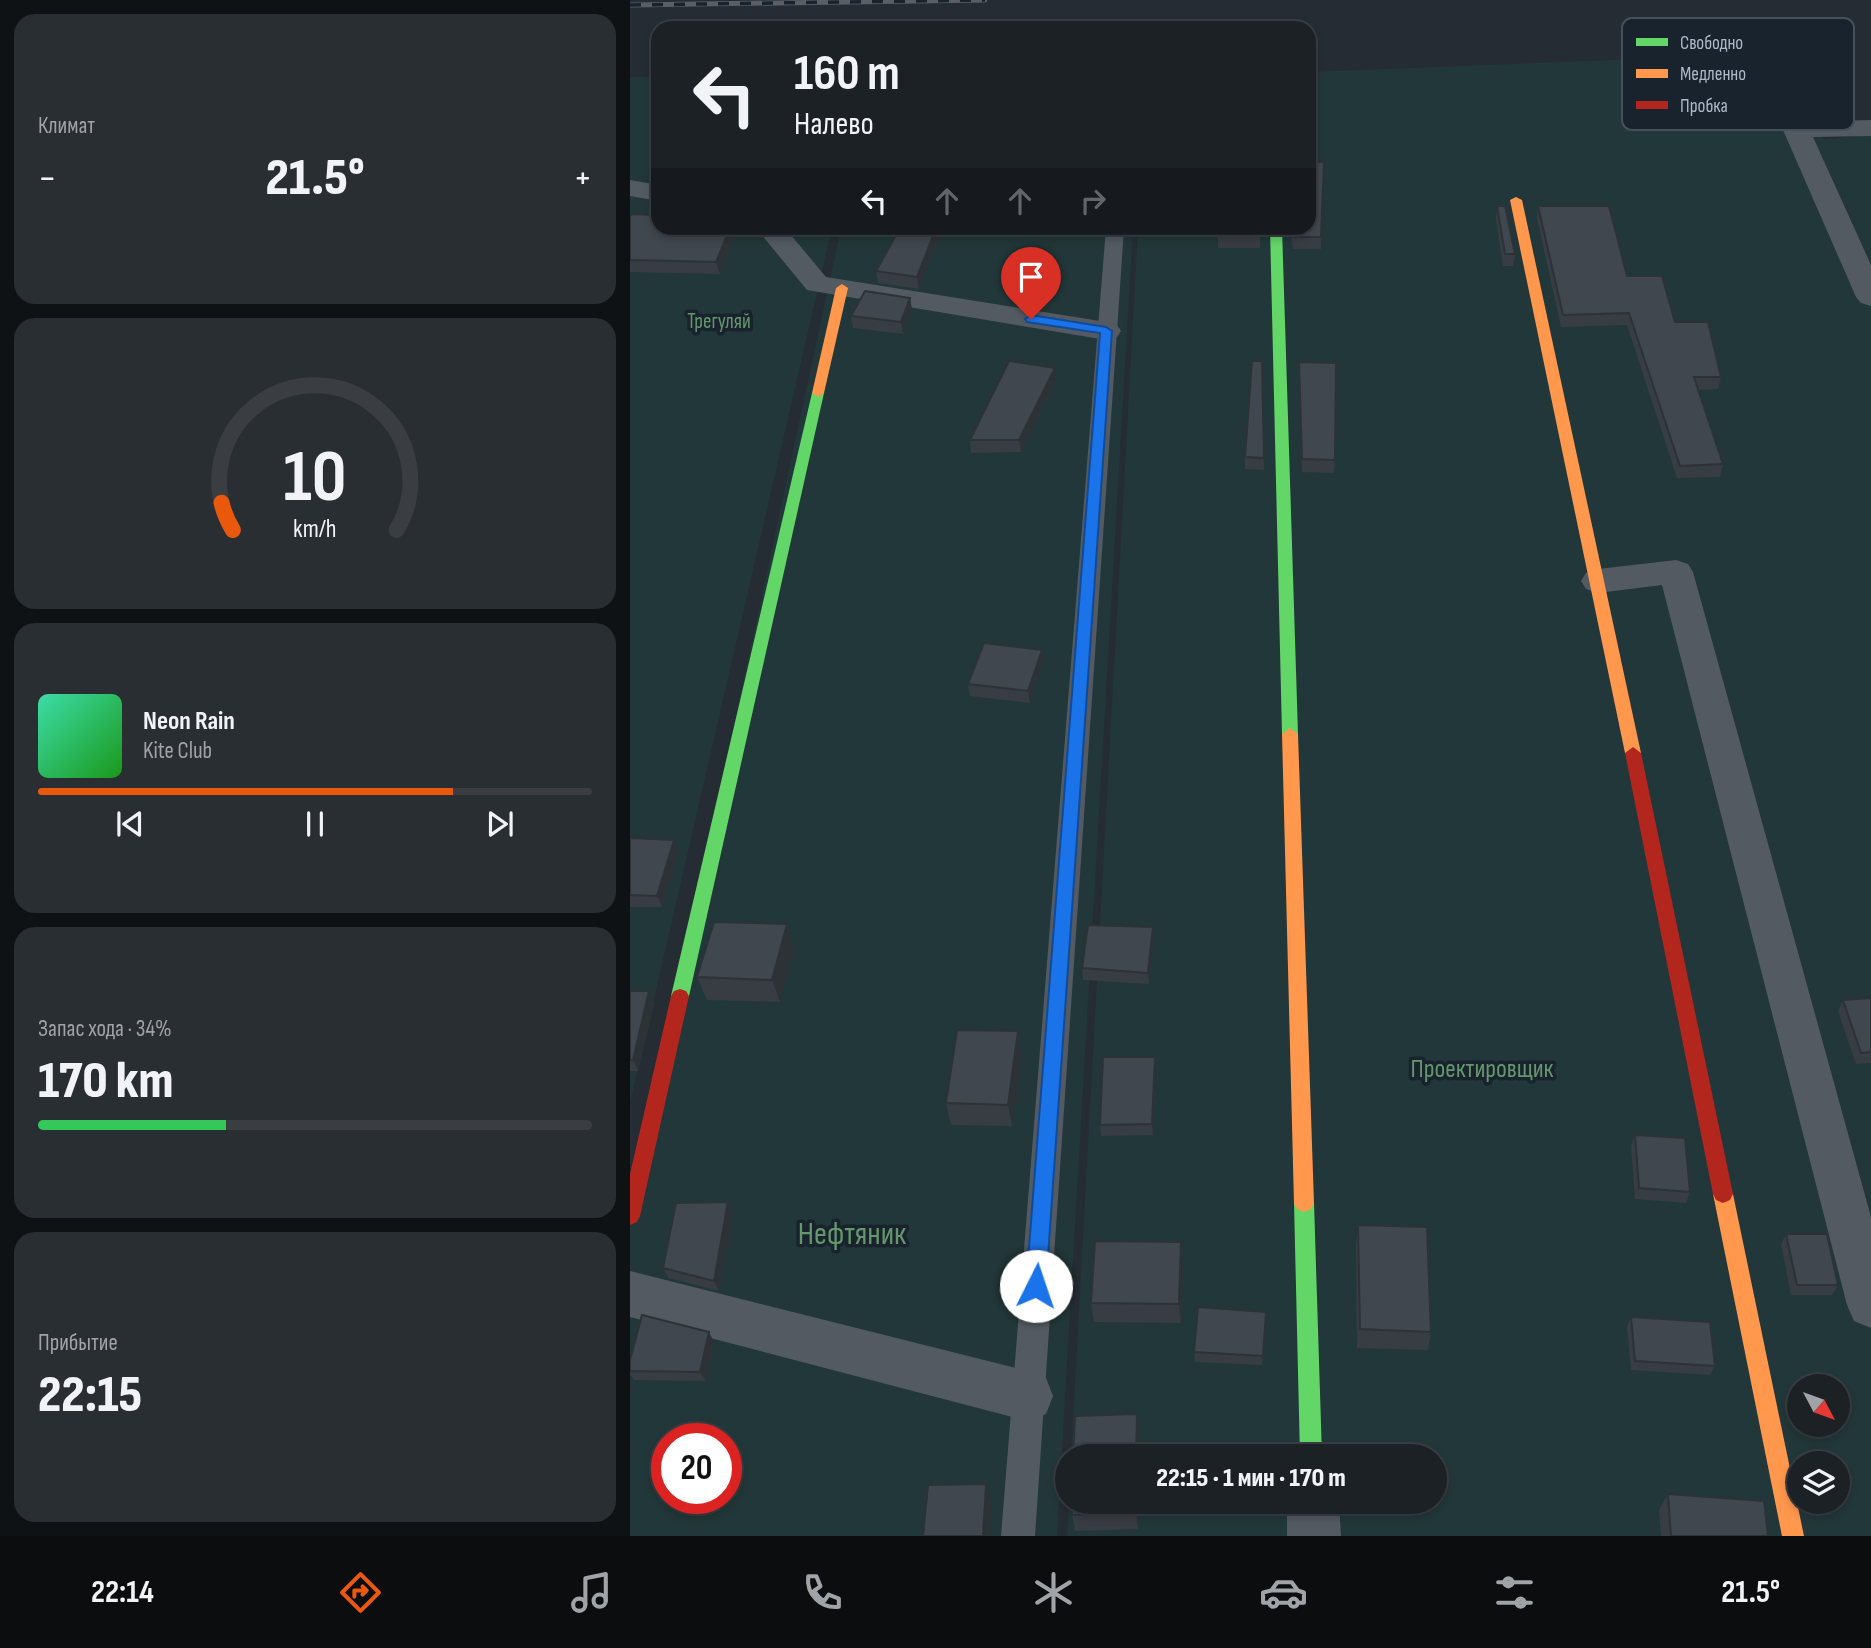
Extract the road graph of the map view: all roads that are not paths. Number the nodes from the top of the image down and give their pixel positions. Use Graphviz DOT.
graph roads {
  1 [pos="1796,130"];
  2 [pos="630,188"];
  3 [pos="651,192"];
  4 [pos="1516,200"];
  5 [pos="776,235"];
  6 [pos="1114,235"];
  7 [pos="1276,235"];
  8 [pos="842,288"];
  9 [pos="1871,297"];
  10 [pos="1106,331"];
  11 [pos="1598,581"];
  12 [pos="630,1216"];
  13 [pos="630,1294"];
  14 [pos="1871,1305"];
  15 [pos="1028,1396"];
  16 [pos="1311,1444"];
  17 [pos="1313,1514"];
  18 [pos="1018,1536"];
  19 [pos="1314,1536"];
  20 [pos="1793,1536"];
  1 -- 9 [label="street"];
  2 -- 3 [label="street"];
  4 -- 11 [label="street"];
  5 -- 8 [label="street"];
  6 -- 10 [label="lane"];
  7 -- 16 [label="street"];
  8 -- 10 [label="street"];
  8 -- 12 [label="street"];
  10 -- 15 [label="lane"];
  11 -- 14 [label="street"];
  11 -- 20 [label="street"];
  13 -- 15 [label="street"];
  15 -- 18 [label="lane"];
  17 -- 19 [label="street"];
}
